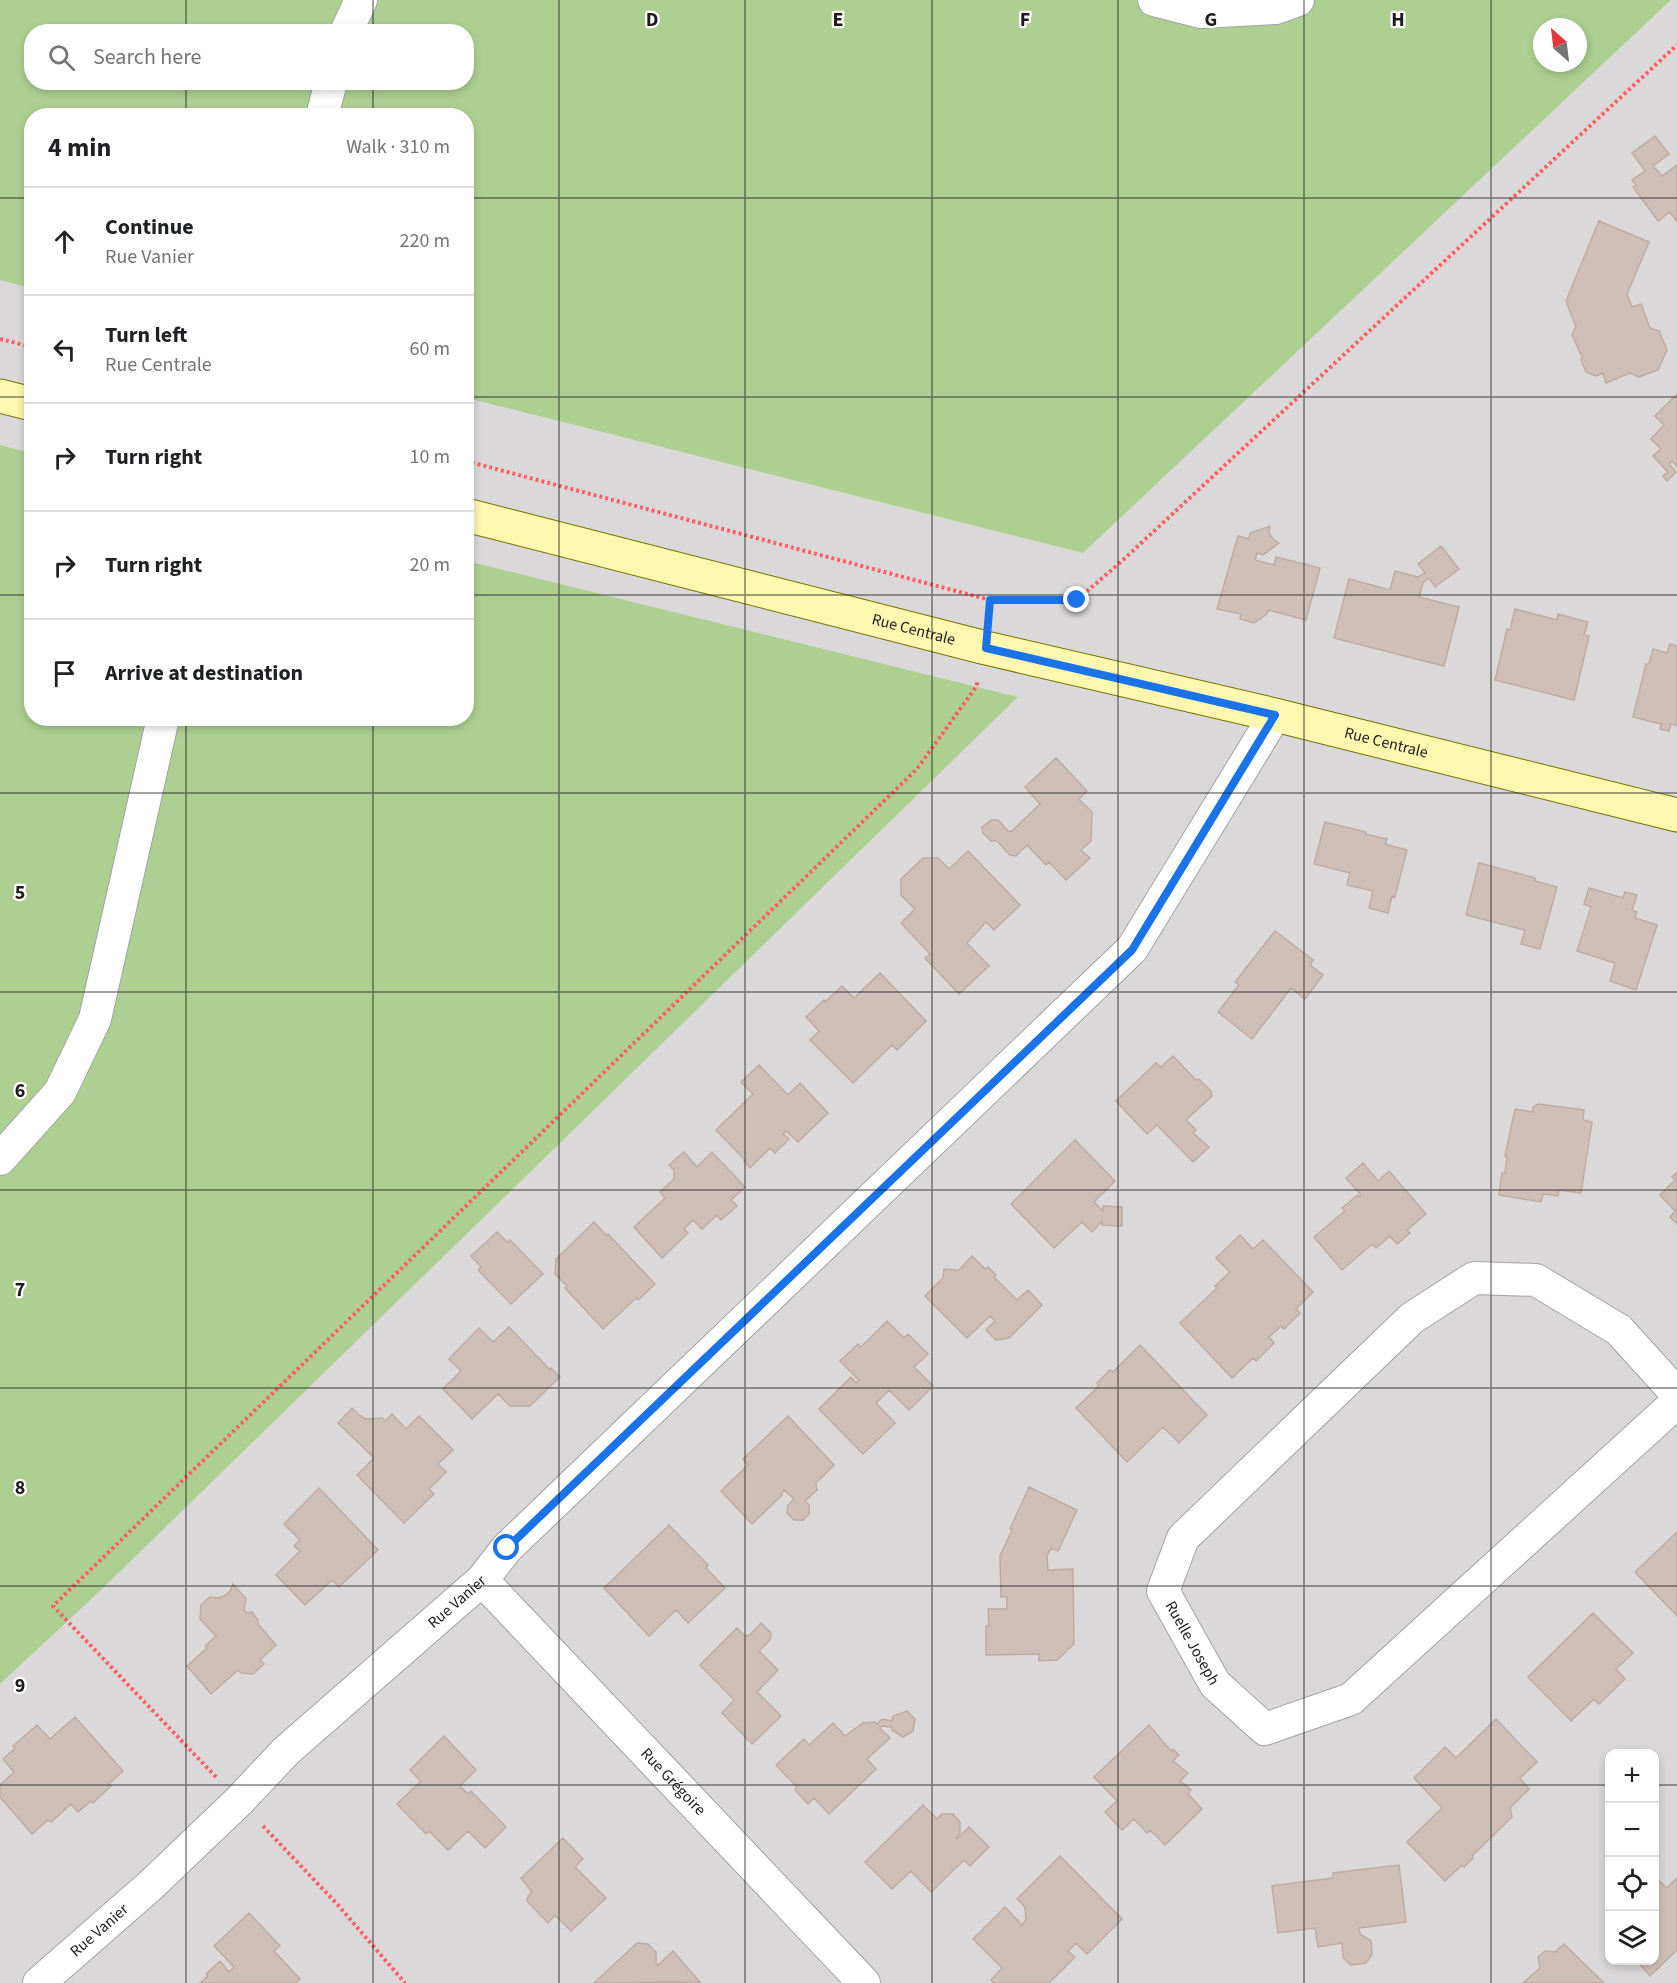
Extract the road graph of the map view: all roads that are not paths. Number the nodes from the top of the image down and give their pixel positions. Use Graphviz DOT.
graph roads {
  1 [pos="361,0"];
  2 [pos="1154,0"];
  3 [pos="1298,0"];
  4 [pos="350,24"];
  5 [pos="330,90"];
  6 [pos="324,108"];
  7 [pos="0,396"];
  8 [pos="24,402"];
  9 [pos="474,517"];
  10 [pos="1275,715"];
  11 [pos="161,726"];
  12 [pos="1677,815"];
  13 [pos="0,1159"];
  14 [pos="1677,1394"];
  15 [pos="1677,1402"];
  16 [pos="482,1580"];
  17 [pos="39,1983"];
  18 [pos="864,1983"];
  1 -- 4 [label="street"];
  2 -- 3 [label="street"];
  5 -- 6 [label="street"];
  7 -- 8 [label="street"];
  9 -- 10 [label="street, Rue Centrale"];
  10 -- 12 [label="street, Rue Centrale"];
  10 -- 16 [label="street, Rue Vanier"];
  11 -- 13 [label="street"];
  14 -- 15 [label="street, Ruelle Joseph"];
  16 -- 17 [label="street, Rue Vanier"];
  16 -- 18 [label="street, Rue Grégoire"];
}
